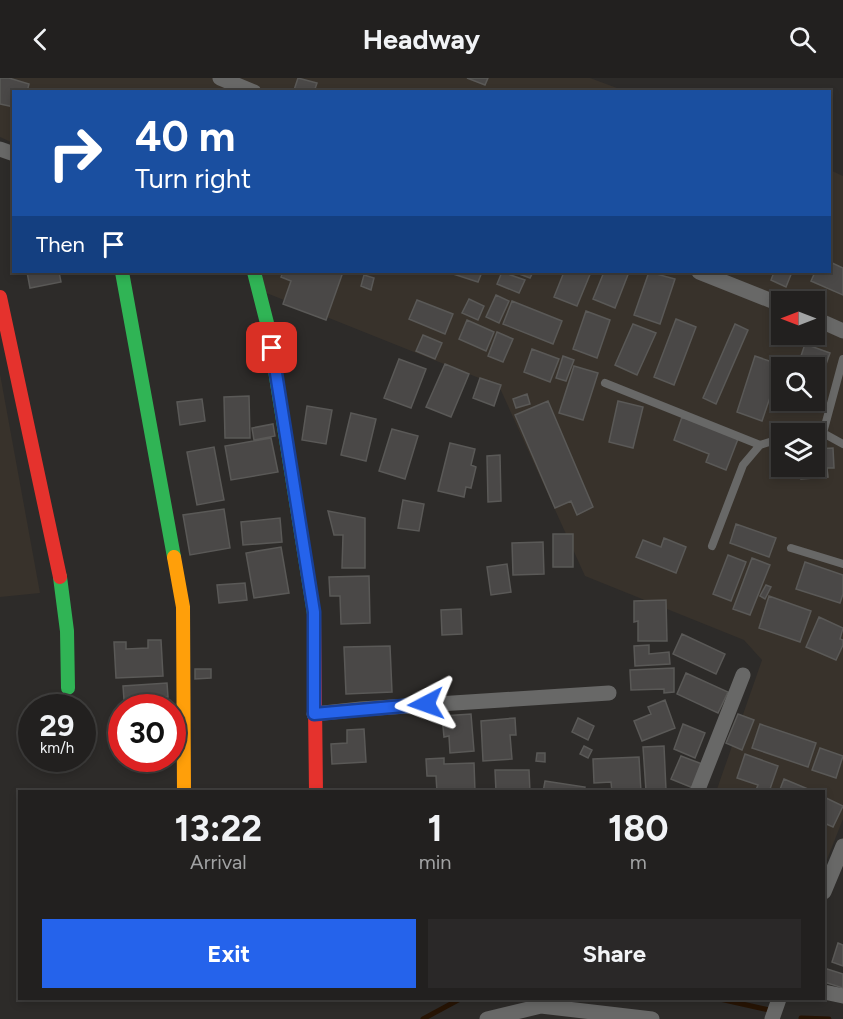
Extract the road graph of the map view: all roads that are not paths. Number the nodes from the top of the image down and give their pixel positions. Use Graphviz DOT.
graph roads {
  1 [pos="220,78"];
  2 [pos="249,90"];
  3 [pos="122,273"];
  4 [pos="254,273"];
  5 [pos="702,273"];
  6 [pos="0,297"];
  7 [pos="771,301"];
  8 [pos="825,323"];
  9 [pos="843,331"];
  10 [pos="843,359"];
  11 [pos="605,383"];
  12 [pos="823,423"];
  13 [pos="825,436"];
  14 [pos="771,442"];
  15 [pos="843,444"];
  16 [pos="760,445"];
  17 [pos="711,546"];
  18 [pos="791,548"];
  19 [pos="843,564"];
  20 [pos="743,675"];
  21 [pos="68,688"];
  22 [pos="609,693"];
  23 [pos="314,714"];
  24 [pos="184,790"];
  25 [pos="316,790"];
  26 [pos="698,790"];
  27 [pos="843,846"];
  28 [pos="825,890"];
  29 [pos="825,992"];
  30 [pos="843,996"];
  31 [pos="779,1000"];
  32 [pos="487,1019"];
  33 [pos="652,1019"];
  34 [pos="772,1019"];
  1 -- 2 [label="street"];
  3 -- 24 [label="street"];
  4 -- 23 [label="street"];
  5 -- 7 [label="street"];
  6 -- 21 [label="street"];
  8 -- 9 [label="street"];
  10 -- 12 [label="lane"];
  11 -- 16 [label="lane"];
  13 -- 15 [label="lane"];
  14 -- 16 [label="lane"];
  16 -- 17 [label="lane"];
  18 -- 19 [label="lane"];
  20 -- 26 [label="street"];
  22 -- 23 [label="street"];
  23 -- 25 [label="street"];
  27 -- 28 [label="street"];
  29 -- 30 [label="street"];
  31 -- 34 [label="street"];
  32 -- 33 [label="street"];
}
